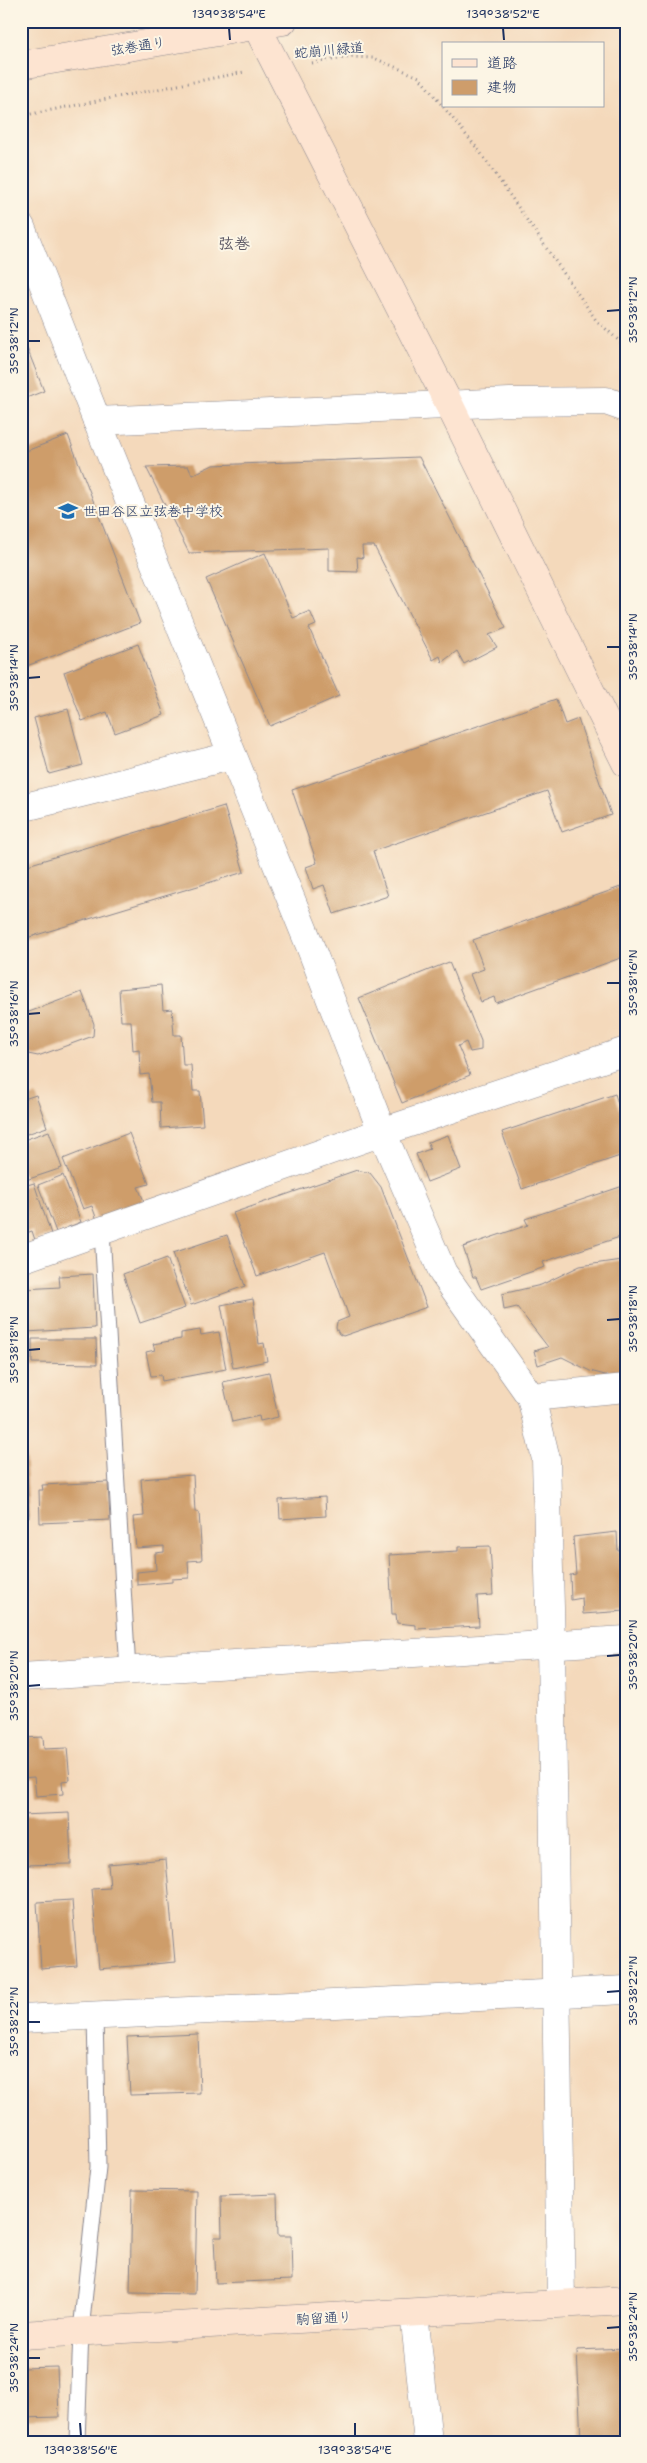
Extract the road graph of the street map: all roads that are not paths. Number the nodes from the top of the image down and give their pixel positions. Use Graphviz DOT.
graph roads {
  1 [pos="283,21"];
  2 [pos="255,24"];
  3 [pos="21,65"];
  4 [pos="21,226"];
  5 [pos="448,404"];
  6 [pos="626,408"];
  7 [pos="97,421"];
  8 [pos="231,756"];
  9 [pos="626,763"];
  10 [pos="21,808"];
  11 [pos="626,1051"];
  12 [pos="382,1132"];
  13 [pos="102,1232"];
  14 [pos="21,1259"];
  15 [pos="626,1388"];
  16 [pos="531,1396"];
  17 [pos="626,1640"];
  18 [pos="551,1645"];
  19 [pos="128,1670"];
  20 [pos="21,1677"];
  21 [pos="626,1990"];
  22 [pos="556,1994"];
  23 [pos="95,2014"];
  24 [pos="21,2019"];
  25 [pos="626,2300"];
  26 [pos="561,2303"];
  27 [pos="414,2313"];
  28 [pos="81,2331"];
  29 [pos="21,2335"];
  30 [pos="77,2442"];
  31 [pos="428,2442"];
  1 -- 2 [label="street, 弦巻通り"];
  2 -- 3 [label="street, 弦巻通り"];
  2 -- 5 [label="street"];
  4 -- 7 [label="street"];
  5 -- 6 [label="street"];
  5 -- 7 [label="street"];
  5 -- 9 [label="street"];
  7 -- 8 [label="street"];
  8 -- 10 [label="street"];
  8 -- 12 [label="street"];
  11 -- 12 [label="street"];
  12 -- 13 [label="street"];
  12 -- 16 [label="street"];
  13 -- 14 [label="street"];
  13 -- 19 [label="lane"];
  15 -- 16 [label="street"];
  16 -- 18 [label="street"];
  17 -- 18 [label="street"];
  18 -- 19 [label="street"];
  18 -- 22 [label="street"];
  19 -- 20 [label="street"];
  21 -- 22 [label="street"];
  22 -- 23 [label="street"];
  22 -- 26 [label="street"];
  23 -- 24 [label="street"];
  23 -- 28 [label="lane"];
  25 -- 26 [label="street, 駒留通り"];
  26 -- 27 [label="street, 駒留通り"];
  27 -- 28 [label="street, 駒留通り"];
  27 -- 31 [label="street"];
  28 -- 29 [label="street, 駒留通り"];
  28 -- 30 [label="lane"];
}
